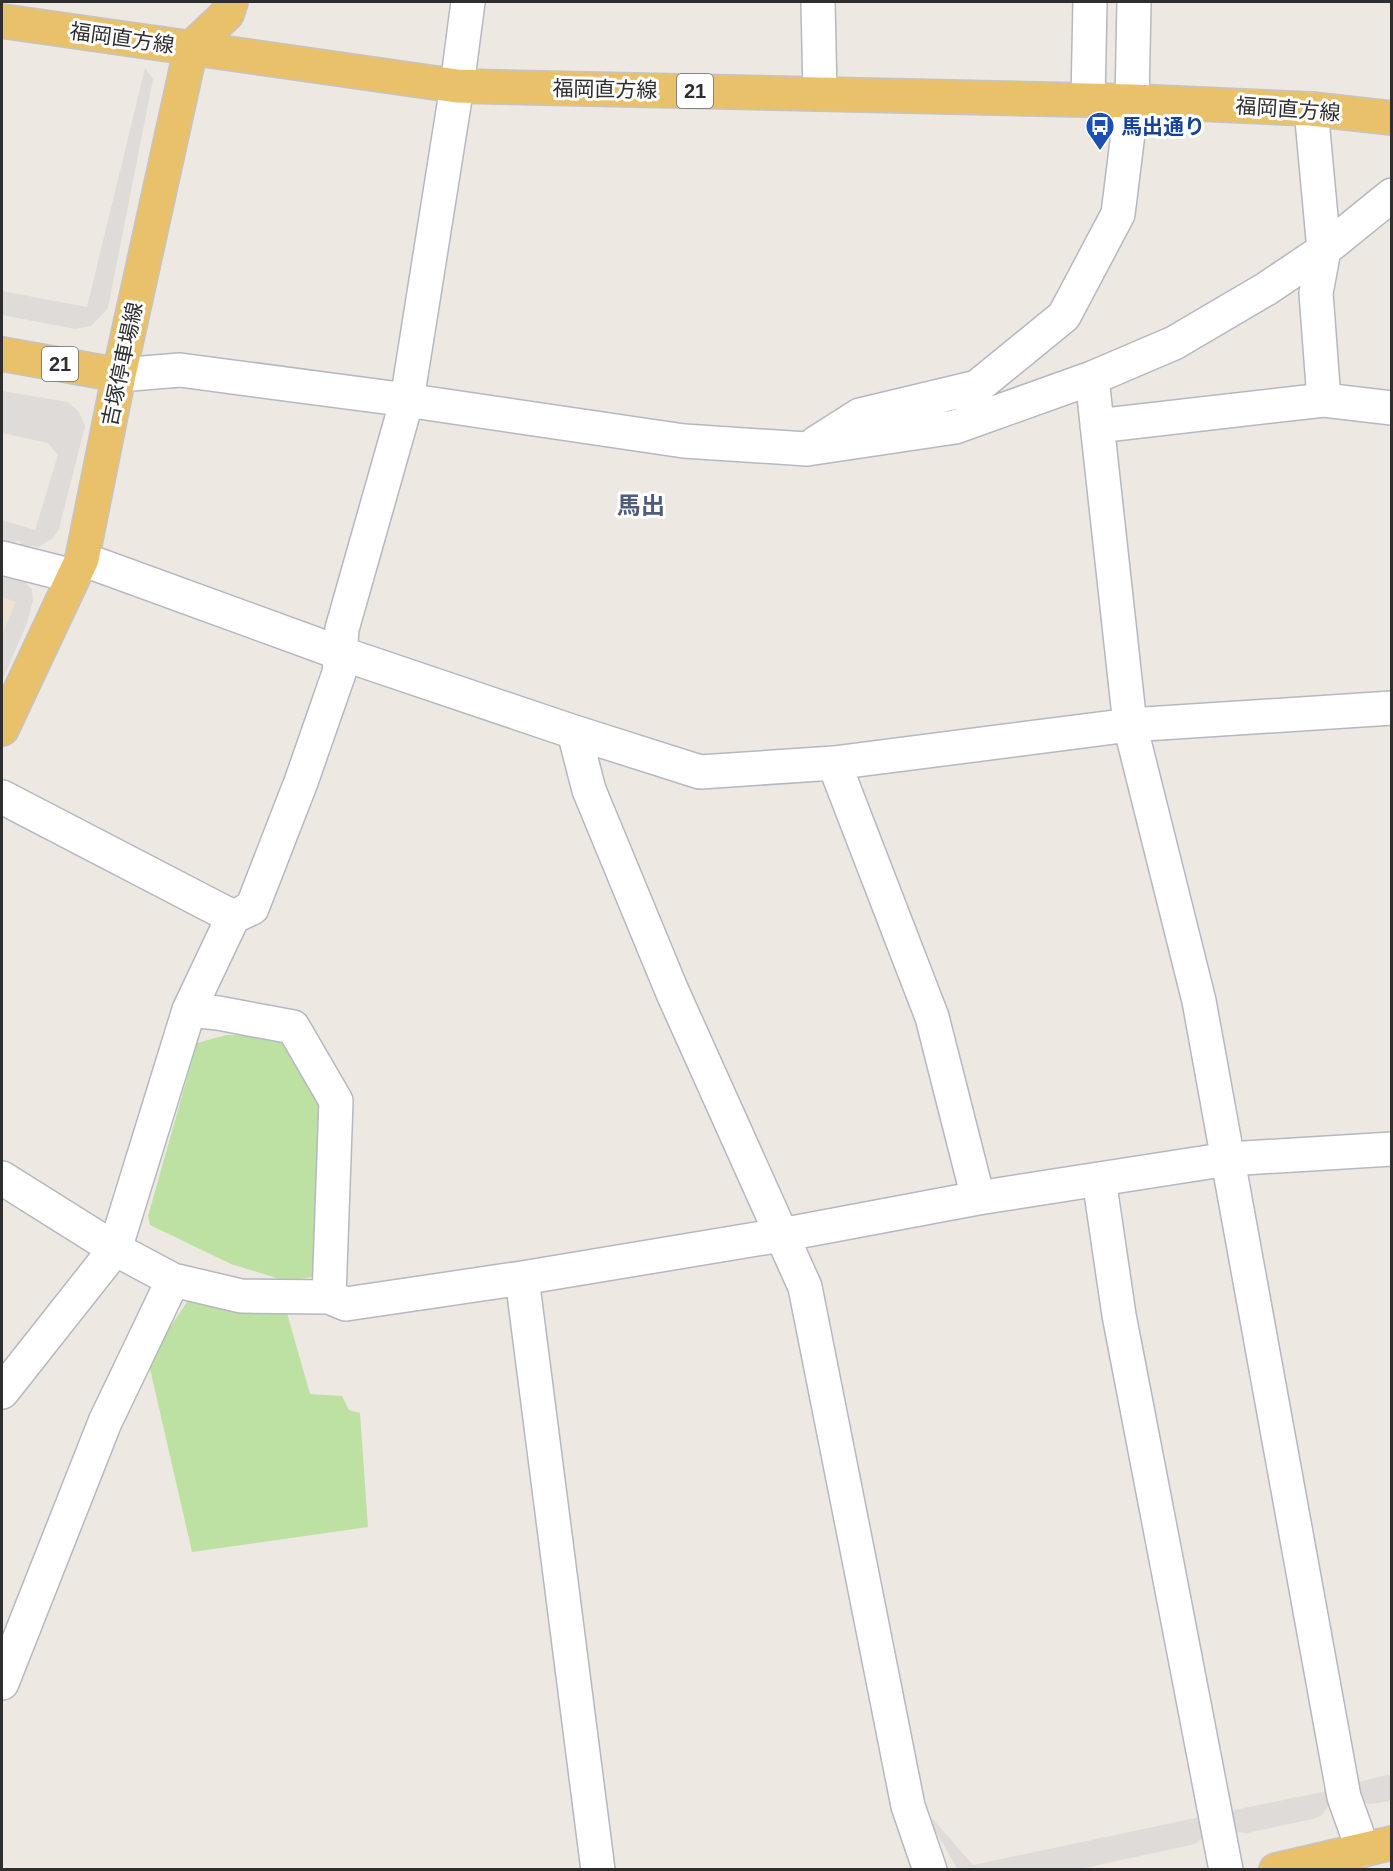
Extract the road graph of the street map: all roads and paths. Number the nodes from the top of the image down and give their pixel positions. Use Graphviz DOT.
graph roads {
  1 [pos="231,2"];
  2 [pos="468,2"];
  3 [pos="818,2"];
  4 [pos="1090,2"];
  5 [pos="1134,2"];
  6 [pos="2,21"];
  7 [pos="190,48"];
  8 [pos="457,86"];
  9 [pos="820,93"];
  10 [pos="1088,100"];
  11 [pos="1132,101"];
  12 [pos="1311,109"];
  13 [pos="1392,118"];
  14 [pos="1392,195"];
  15 [pos="1324,250"];
  16 [pos="2,354"];
  17 [pos="119,375"];
  18 [pos="1092,378"];
  19 [pos="407,400"];
  20 [pos="1324,400"];
  21 [pos="1392,408"];
  22 [pos="1096,426"];
  23 [pos="807,448"];
  24 [pos="2,558"];
  25 [pos="77,568"];
  26 [pos="340,653"];
  27 [pos="1392,708"];
  28 [pos="1130,725"];
  29 [pos="2,729"];
  30 [pos="574,732"];
  31 [pos="834,763"];
  32 [pos="2,797"];
  33 [pos="233,918"];
  34 [pos="189,1011"];
  35 [pos="1392,1149"];
  36 [pos="1228,1159"];
  37 [pos="2,1179"];
  38 [pos="1099,1179"];
  39 [pos="978,1198"];
  40 [pos="782,1235"];
  41 [pos="115,1249"];
  42 [pos="522,1278"];
  43 [pos="173,1280"];
  44 [pos="329,1297"];
  45 [pos="2,1392"];
  46 [pos="2,1683"];
  47 [pos="1377,1846"];
  48 [pos="598,1869"];
  49 [pos="930,1869"];
  50 [pos="1226,1869"];
  51 [pos="1276,1869"];
  1 -- 7 [label="main road"];
  2 -- 8 [label="street"];
  3 -- 9 [label="street"];
  4 -- 10 [label="street"];
  5 -- 11 [label="street"];
  6 -- 7 [label="main road, 福岡直方線 / 21"];
  7 -- 8 [label="main road, 福岡直方線 / 21"];
  7 -- 17 [label="main road, 吉塚停車場線"];
  8 -- 9 [label="main road, 福岡直方線 / 21"];
  8 -- 19 [label="street"];
  9 -- 10 [label="main road, 福岡直方線 / 21"];
  10 -- 11 [label="main road, 福岡直方線 / 21"];
  11 -- 12 [label="main road, 福岡直方線 / 21"];
  11 -- 23 [label="street"];
  12 -- 13 [label="main road, 福岡直方線 / 21"];
  12 -- 15 [label="street"];
  14 -- 15 [label="street"];
  15 -- 18 [label="street"];
  15 -- 20 [label="street"];
  16 -- 17 [label="main road, 21"];
  17 -- 19 [label="street"];
  17 -- 25 [label="main road, 吉塚停車場線"];
  18 -- 22 [label="street"];
  18 -- 23 [label="street"];
  19 -- 23 [label="street"];
  19 -- 26 [label="street"];
  20 -- 21 [label="street"];
  20 -- 22 [label="street"];
  22 -- 28 [label="street"];
  24 -- 25 [label="street"];
  25 -- 26 [label="street"];
  25 -- 29 [label="main road, 吉塚停車場線"];
  26 -- 30 [label="street"];
  26 -- 33 [label="street"];
  27 -- 28 [label="street"];
  28 -- 31 [label="street"];
  28 -- 36 [label="street"];
  30 -- 31 [label="street"];
  30 -- 40 [label="street"];
  31 -- 39 [label="street"];
  32 -- 33 [label="street"];
  33 -- 34 [label="street"];
  34 -- 41 [label="street"];
  34 -- 44 [label="street"];
  35 -- 36 [label="street"];
  36 -- 38 [label="street"];
  36 -- 47 [label="street"];
  37 -- 41 [label="street"];
  38 -- 39 [label="street"];
  38 -- 50 [label="street"];
  39 -- 40 [label="street"];
  40 -- 42 [label="street"];
  40 -- 49 [label="street"];
  41 -- 43 [label="street"];
  41 -- 45 [label="street"];
  42 -- 44 [label="street"];
  42 -- 48 [label="street"];
  43 -- 44 [label="street"];
  43 -- 46 [label="street"];
  47 -- 51 [label="main road"];
}
